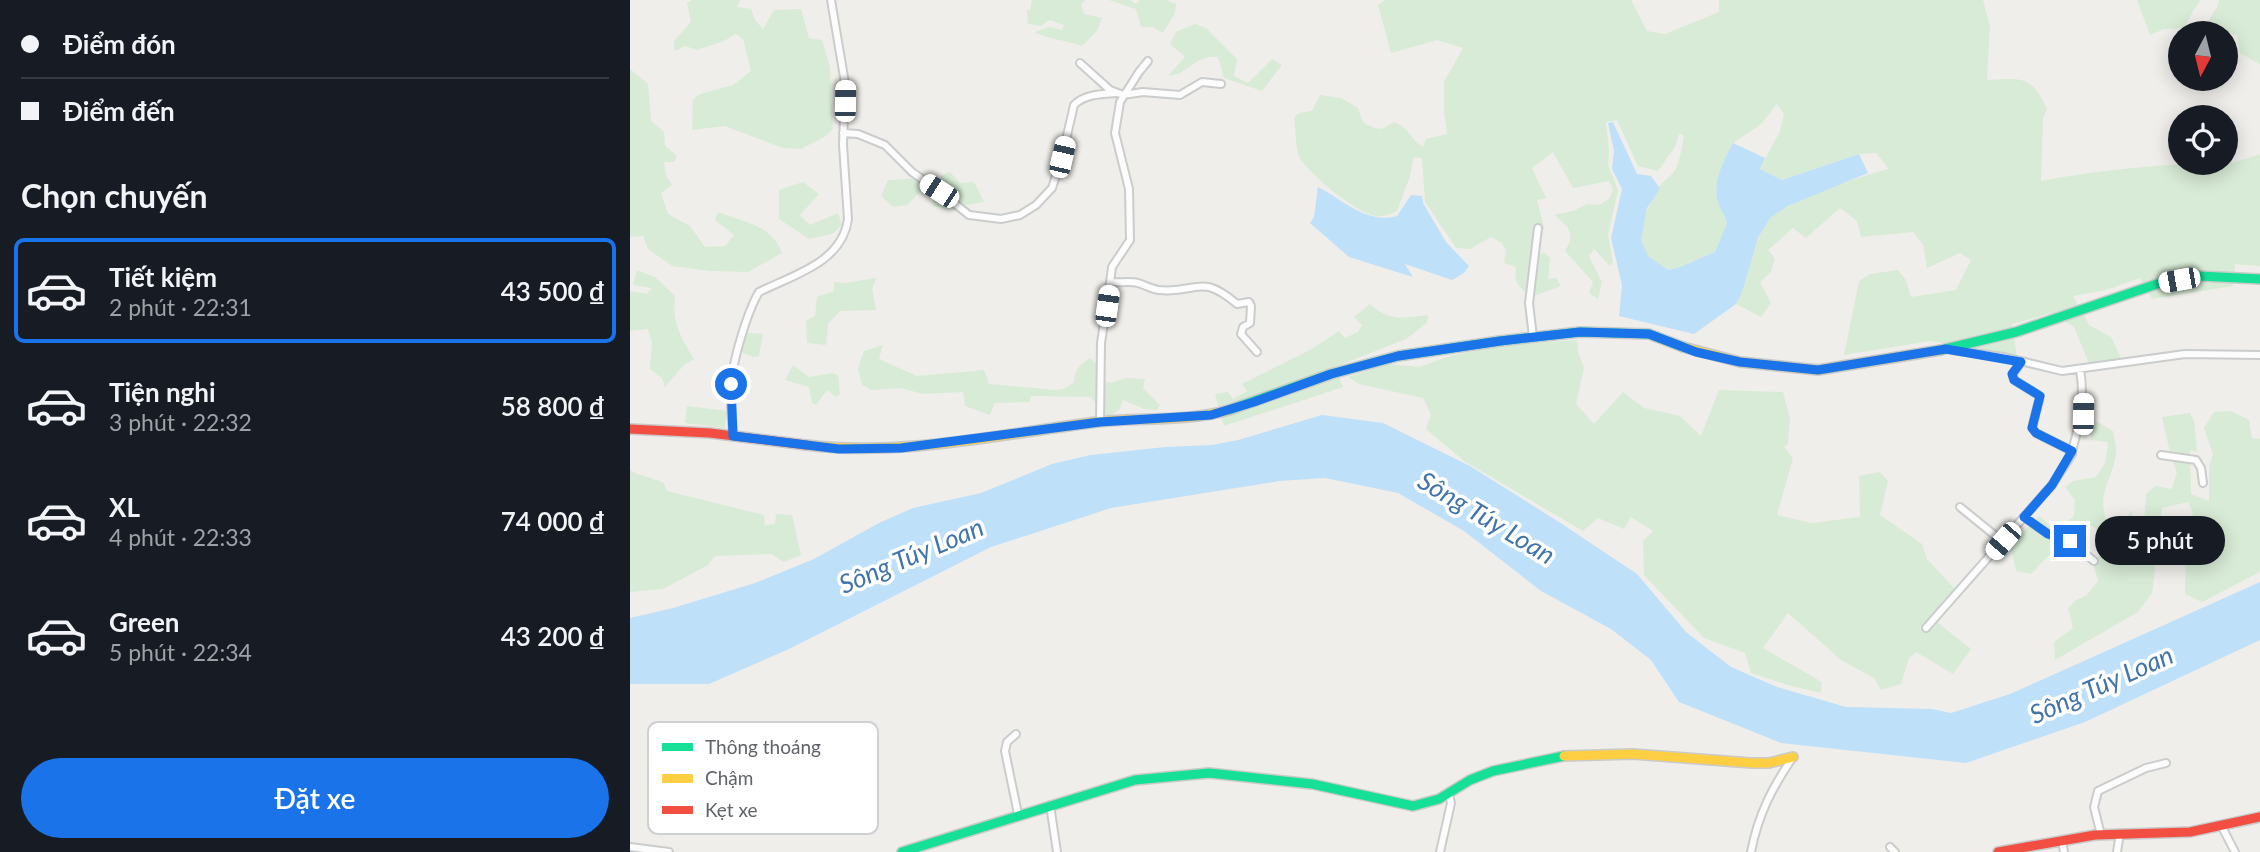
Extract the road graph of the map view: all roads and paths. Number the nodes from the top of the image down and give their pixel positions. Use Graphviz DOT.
graph roads {
  1 [pos="831,0"];
  2 [pos="1148,61"];
  3 [pos="1080,63"];
  4 [pos="1221,84"];
  5 [pos="1120,94"];
  6 [pos="844,132"];
  7 [pos="1538,228"];
  8 [pos="2260,279"];
  9 [pos="1110,282"];
  10 [pos="1533,337"];
  11 [pos="1946,349"];
  12 [pos="1256,352"];
  13 [pos="2260,355"];
  14 [pos="2021,362"];
  15 [pos="2080,369"];
  16 [pos="1100,422"];
  17 [pos="630,429"];
  18 [pos="733,436"];
  19 [pos="2072,451"];
  20 [pos="2161,455"];
  21 [pos="2203,483"];
  22 [pos="1960,507"];
  23 [pos="2024,517"];
  24 [pos="2003,541"];
  25 [pos="2094,561"];
  26 [pos="1926,628"];
  27 [pos="1016,734"];
  28 [pos="1793,757"];
  29 [pos="2166,763"];
  30 [pos="1449,793"];
  31 [pos="1050,805"];
  32 [pos="1018,814"];
  33 [pos="2260,817"];
  34 [pos="2222,827"];
  35 [pos="2120,833"];
  36 [pos="2101,835"];
  37 [pos="2062,841"];
  38 [pos="630,847"];
  39 [pos="2014,850"];
  40 [pos="669,852"];
  41 [pos="902,852"];
  42 [pos="1057,852"];
  43 [pos="1440,852"];
  44 [pos="1751,852"];
  45 [pos="1998,852"];
  46 [pos="2064,852"];
  47 [pos="2117,852"];
  48 [pos="2235,852"];
  1 -- 6 [label="street"];
  2 -- 5 [label="street"];
  3 -- 5 [label="street"];
  4 -- 5 [label="street"];
  5 -- 6 [label="street"];
  5 -- 9 [label="street"];
  6 -- 18 [label="street"];
  7 -- 10 [label="street"];
  8 -- 11 [label="street"];
  9 -- 12 [label="street"];
  9 -- 16 [label="street"];
  10 -- 11 [label="street"];
  10 -- 16 [label="street"];
  11 -- 14 [label="street"];
  13 -- 15 [label="street"];
  14 -- 15 [label="street"];
  14 -- 19 [label="street"];
  15 -- 19 [label="street"];
  16 -- 18 [label="street"];
  17 -- 18 [label="street"];
  19 -- 23 [label="street"];
  20 -- 21 [label="street"];
  22 -- 24 [label="street"];
  23 -- 24 [label="street"];
  23 -- 25 [label="street"];
  24 -- 26 [label="street"];
  27 -- 32 [label="street"];
  28 -- 30 [label="street"];
  28 -- 44 [label="street"];
  29 -- 36 [label="street"];
  30 -- 31 [label="street"];
  30 -- 43 [label="street"];
  31 -- 32 [label="street"];
  31 -- 42 [label="street"];
  32 -- 41 [label="street"];
  33 -- 34 [label="street"];
  34 -- 35 [label="street"];
  34 -- 48 [label="street"];
  35 -- 36 [label="street"];
  35 -- 47 [label="street"];
  36 -- 37 [label="street"];
  37 -- 39 [label="street"];
  37 -- 46 [label="street"];
  38 -- 40 [label="street"];
  39 -- 45 [label="street"];
}
